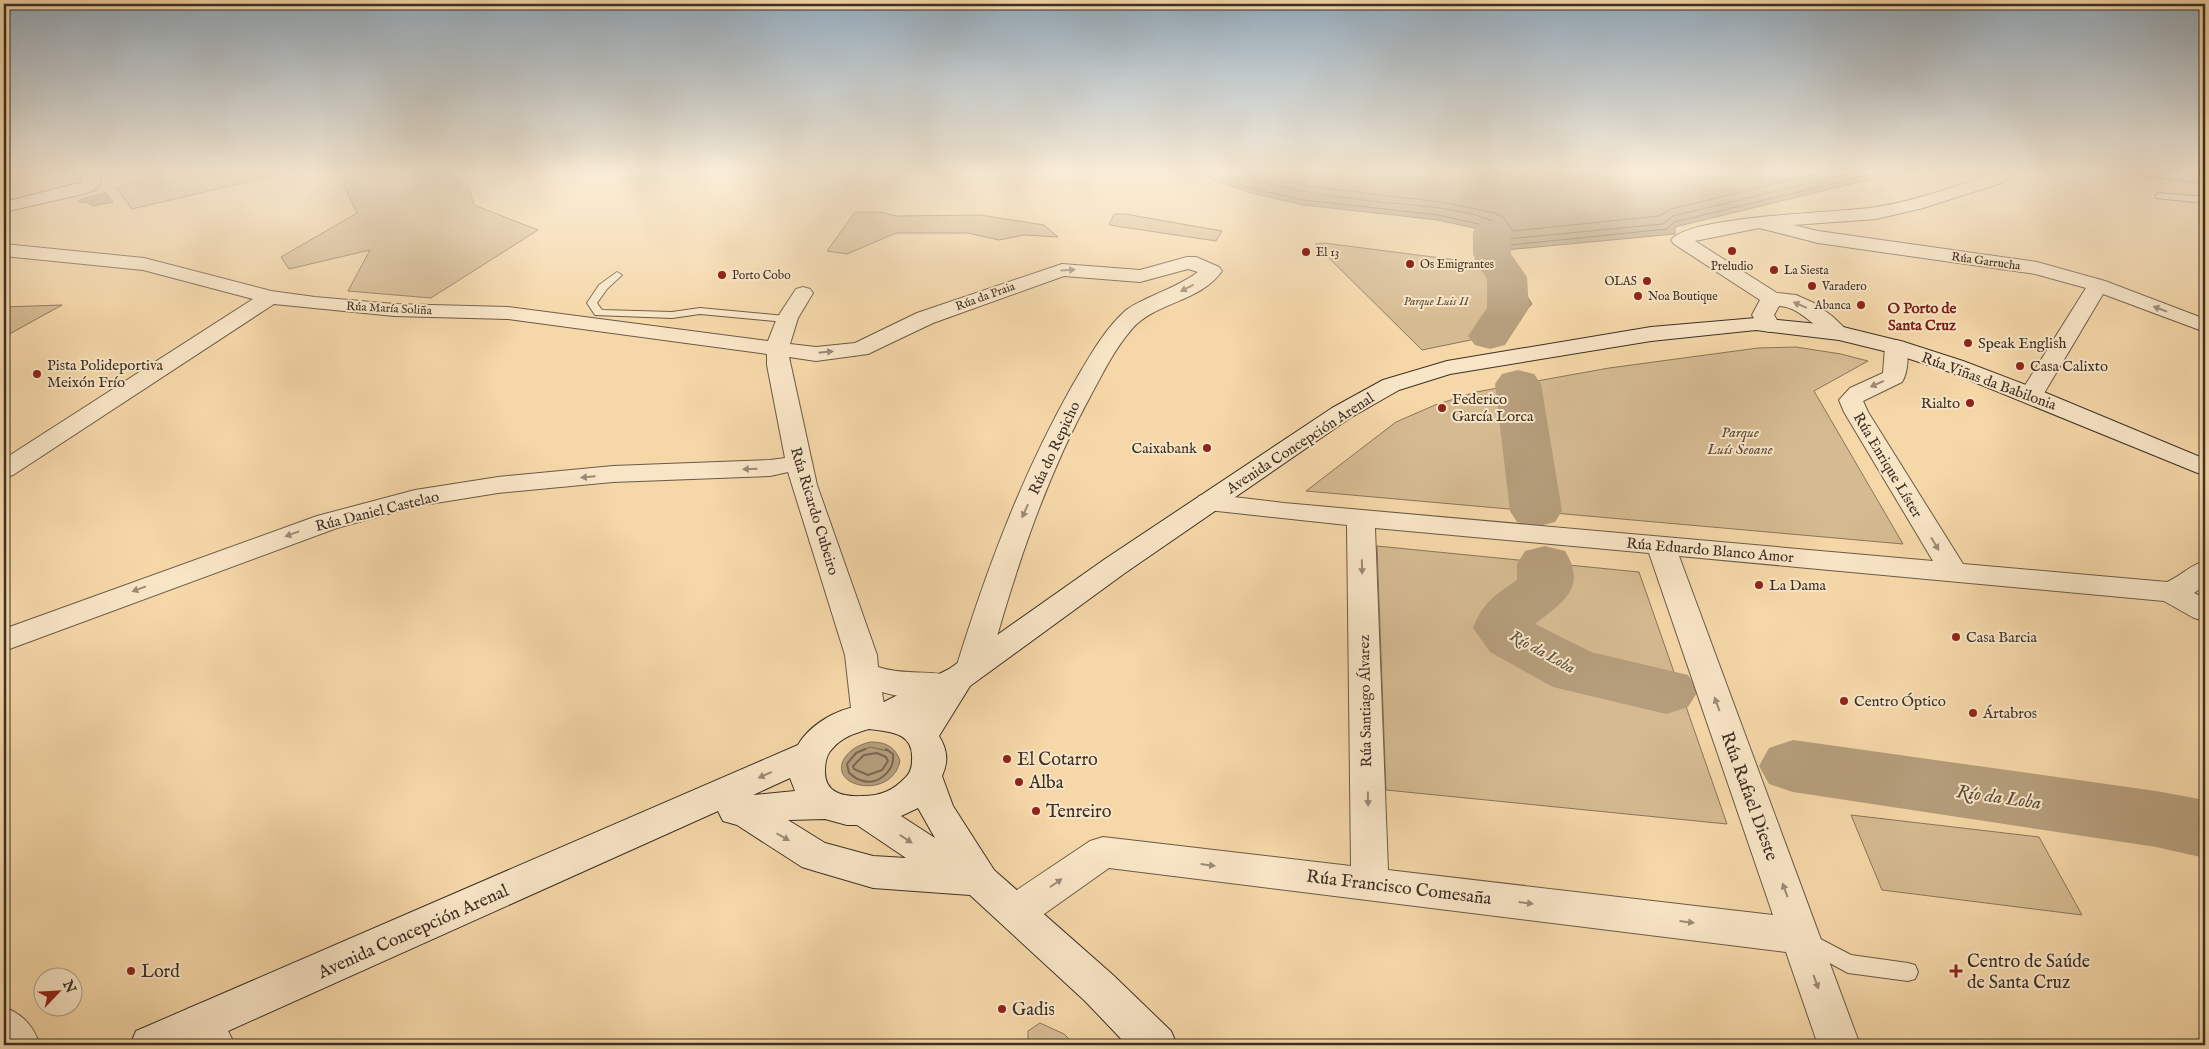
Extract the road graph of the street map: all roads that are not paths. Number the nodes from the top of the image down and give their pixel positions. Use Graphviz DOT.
graph roads {
  1 [pos="1789,220"];
  2 [pos="1759,222"];
  3 [pos="4,250"];
  4 [pos="1196,264"];
  5 [pos="617,275"];
  6 [pos="2098,286"];
  7 [pos="803,293"];
  8 [pos="270,297"];
  9 [pos="1773,300"];
  10 [pos="785,319"];
  11 [pos="1769,325"];
  12 [pos="2205,326"];
  13 [pos="1839,333"];
  14 [pos="1896,347"];
  15 [pos="777,349"];
  16 [pos="2031,395"];
  17 [pos="798,463"];
  18 [pos="2205,468"];
  19 [pos="4,470"];
  20 [pos="1208,502"];
  21 [pos="1361,518"];
  22 [pos="1661,546"];
  23 [pos="2205,570"];
  24 [pos="1954,572"];
  25 [pos="2170,592"];
  26 [pos="2205,611"];
  27 [pos="4,640"];
  28 [pos="864,674"];
  29 [pos="959,676"];
  30 [pos="876,717"];
  31 [pos="923,734"];
  32 [pos="810,755"];
  33 [pos="926,778"];
  34 [pos="827,805"];
  35 [pos="742,810"];
  36 [pos="865,812"];
  37 [pos="675,815"];
  38 [pos="974,880"];
  39 [pos="1370,884"];
  40 [pos="1016,912"];
  41 [pos="1800,936"];
  42 [pos="1908,972"];
  43 [pos="4,1028"];
  44 [pos="204,1038"];
  45 [pos="19,1045"];
  46 [pos="151,1045"];
  47 [pos="1156,1045"];
  48 [pos="1839,1045"];
  1 -- 2 [label="street"];
  2 -- 6 [label="street, Rúa Garrucha"];
  2 -- 9 [label="street, Rúa Viñas da Babilonia"];
  3 -- 8 [label="street, Rúa María Soliña"];
  15 -- 4 [label="street, Rúa da Praia, one-way"];
  4 -- 29 [label="street, Rúa do Repicho, one-way"];
  5 -- 10 [label="lane"];
  12 -- 6 [label="street, Rúa Garrucha, one-way"];
  6 -- 16 [label="street"];
  7 -- 10 [label="street, Rúa Ricardo Cubeiro"];
  8 -- 15 [label="street, Rúa María Soliña"];
  8 -- 19 [label="street"];
  9 -- 11 [label="street"];
  13 -- 9 [label="street, Rúa Viñas da Babilonia, one-way"];
  10 -- 15 [label="street, Rúa Ricardo Cubeiro"];
  11 -- 13 [label="street, Avenida Concepción Arenal"];
  11 -- 20 [label="street, Avenida Concepción Arenal"];
  13 -- 14 [label="street, Rúa Viñas da Babilonia"];
  14 -- 16 [label="street, Rúa Viñas da Babilonia"];
  14 -- 24 [label="street, Rúa Enrique Líster, one-way"];
  15 -- 17 [label="street, Rúa Ricardo Cubeiro"];
  16 -- 18 [label="street, Rúa Viñas da Babilonia"];
  17 -- 27 [label="street, Rúa Daniel Castelao, one-way"];
  17 -- 28 [label="street, Rúa Ricardo Cubeiro"];
  20 -- 21 [label="street, Rúa Eduardo Blanco Amor"];
  20 -- 29 [label="street, Avenida Concepción Arenal"];
  21 -- 22 [label="street, Rúa Eduardo Blanco Amor"];
  21 -- 39 [label="street, Rúa Santiago Álvarez, one-way"];
  22 -- 24 [label="street, Rúa Eduardo Blanco Amor"];
  41 -- 22 [label="street, Rúa Rafael Dieste, one-way"];
  23 -- 25 [label="street"];
  24 -- 25 [label="street, Rúa Eduardo Blanco Amor"];
  25 -- 26 [label="street"];
  28 -- 29 [label="street"];
  28 -- 30 [label="street, Rúa Ricardo Cubeiro"];
  29 -- 30 [label="street, Avenida Concepción Arenal"];
  29 -- 31 [label="street, Avenida Concepción Arenal"];
  30 -- 31 [label="street"];
  30 -- 32 [label="street, Avenida Concepción Arenal"];
  31 -- 33 [label="street"];
  32 -- 34 [label="street"];
  32 -- 37 [label="street, Avenida Concepción Arenal, one-way"];
  33 -- 36 [label="street, Avenida Concepción Arenal"];
  33 -- 38 [label="street"];
  34 -- 35 [label="street, Avenida Concepción Arenal"];
  34 -- 36 [label="street, Avenida Concepción Arenal"];
  35 -- 37 [label="street, Avenida Concepción Arenal"];
  35 -- 38 [label="street, one-way"];
  36 -- 38 [label="street, one-way"];
  37 -- 44 [label="street, Avenida Concepción Arenal"];
  38 -- 40 [label="street"];
  40 -- 39 [label="street, Rúa Francisco Comesaña, one-way"];
  39 -- 41 [label="street, Rúa Francisco Comesaña, one-way"];
  40 -- 47 [label="street"];
  41 -- 42 [label="lane"];
  41 -- 48 [label="street, Rúa Rafael Dieste, one-way"];
  43 -- 45 [label="street"];
  44 -- 46 [label="street, Avenida Concepción Arenal"];
}
